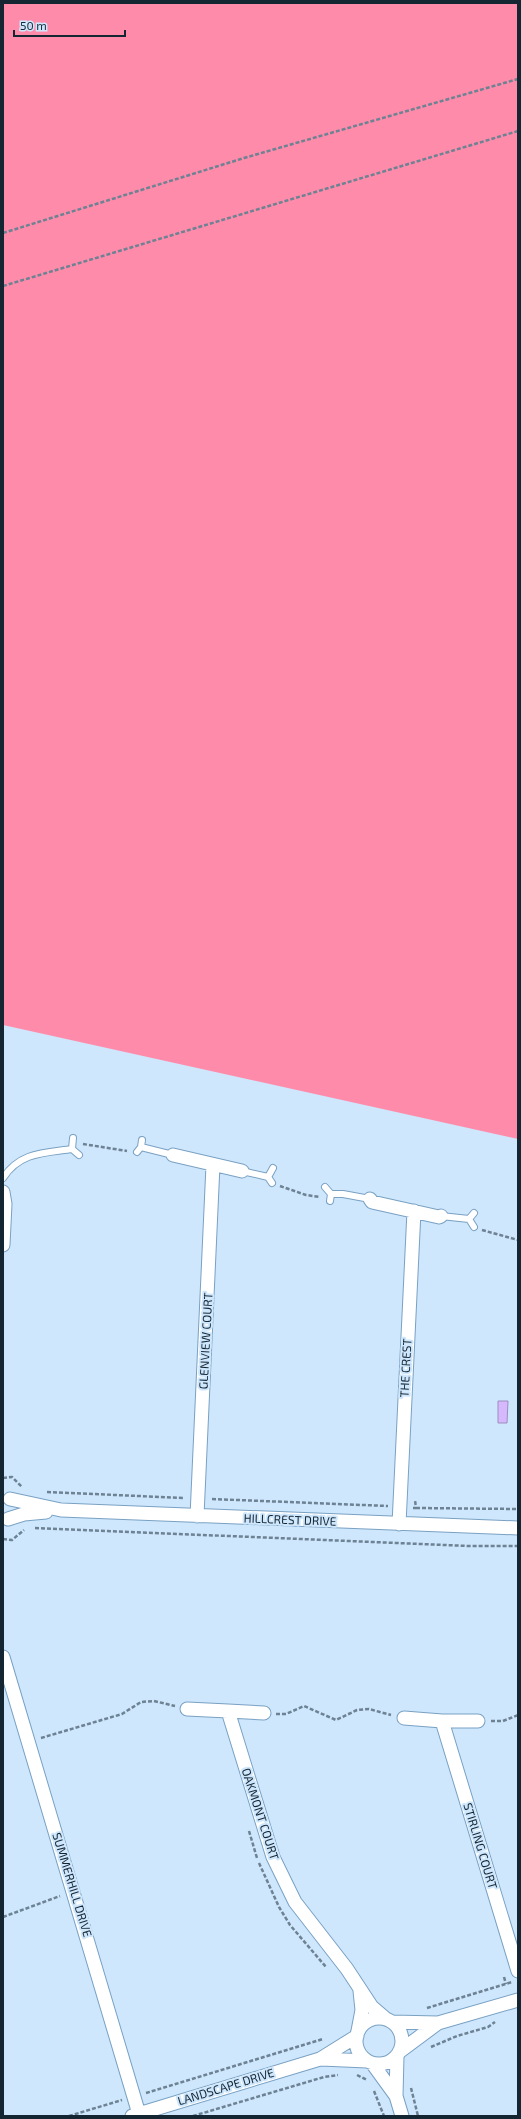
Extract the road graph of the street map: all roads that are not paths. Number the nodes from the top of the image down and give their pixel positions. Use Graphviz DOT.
graph roads {
  1 [pos="142,1140"];
  2 [pos="79,1155"];
  3 [pos="173,1155"];
  4 [pos="213,1165"];
  5 [pos="273,1168"];
  6 [pos="242,1171"];
  7 [pos="268,1177"];
  8 [pos="3,1178"];
  9 [pos="272,1183"];
  10 [pos="325,1187"];
  11 [pos="3,1192"];
  12 [pos="370,1199"];
  13 [pos="414,1211"];
  14 [pos="474,1213"];
  15 [pos="441,1216"];
  16 [pos="468,1219"];
  17 [pos="474,1227"];
  18 [pos="3,1245"];
  19 [pos="5,1493"];
  20 [pos="62,1510"];
  21 [pos="197,1516"];
  22 [pos="4,1522"];
  23 [pos="399,1524"];
  24 [pos="518,1528"];
  25 [pos="3,1657"];
  26 [pos="187,1709"];
  27 [pos="228,1711"];
  28 [pos="264,1713"];
  29 [pos="404,1718"];
  30 [pos="442,1721"];
  31 [pos="478,1721"];
  32 [pos="518,1971"];
  33 [pos="359,1989"];
  34 [pos="518,2000"];
  35 [pos="389,2021"];
  36 [pos="438,2023"];
  37 [pos="357,2033"];
  38 [pos="398,2054"];
  39 [pos="320,2059"];
  40 [pos="369,2062"];
  41 [pos="396,2096"];
  42 [pos="136,2115"];
  43 [pos="402,2116"];
  1 -- 3 [label="lane"];
  2 -- 8 [label="lane"];
  3 -- 4 [label="street"];
  4 -- 6 [label="street"];
  4 -- 21 [label="street, GLENVIEW COURT"];
  5 -- 7 [label="lane"];
  6 -- 7 [label="lane"];
  7 -- 9 [label="lane"];
  10 -- 12 [label="lane"];
  11 -- 18 [label="street"];
  12 -- 13 [label="street"];
  13 -- 15 [label="street"];
  13 -- 23 [label="street, THE CREST"];
  14 -- 16 [label="lane"];
  15 -- 16 [label="lane"];
  16 -- 17 [label="lane"];
  19 -- 20 [label="street, HILLCREST DRIVE"];
  19 -- 22 [label="street"];
  20 -- 21 [label="street, HILLCREST DRIVE"];
  20 -- 22 [label="street, HILLCREST DRIVE"];
  21 -- 23 [label="street, HILLCREST DRIVE"];
  23 -- 24 [label="street, HILLCREST DRIVE"];
  25 -- 42 [label="street, SUMMERHILL DRIVE"];
  26 -- 27 [label="street"];
  27 -- 28 [label="street"];
  27 -- 33 [label="street, OAKMONT COURT"];
  29 -- 30 [label="street"];
  30 -- 31 [label="street"];
  30 -- 32 [label="street, STIRLING COURT"];
  33 -- 35 [label="street, OAKMONT COURT"];
  33 -- 37 [label="street, OAKMONT COURT"];
  34 -- 36 [label="street"];
  35 -- 36 [label="street"];
  35 -- 37 [label="street"];
  35 -- 38 [label="street"];
  36 -- 38 [label="street"];
  37 -- 39 [label="street, LANDSCAPE DRIVE"];
  37 -- 40 [label="street"];
  38 -- 40 [label="street"];
  38 -- 41 [label="street"];
  39 -- 40 [label="street, LANDSCAPE DRIVE"];
  39 -- 42 [label="street, LANDSCAPE DRIVE"];
  40 -- 41 [label="street"];
  41 -- 43 [label="street"];
}
